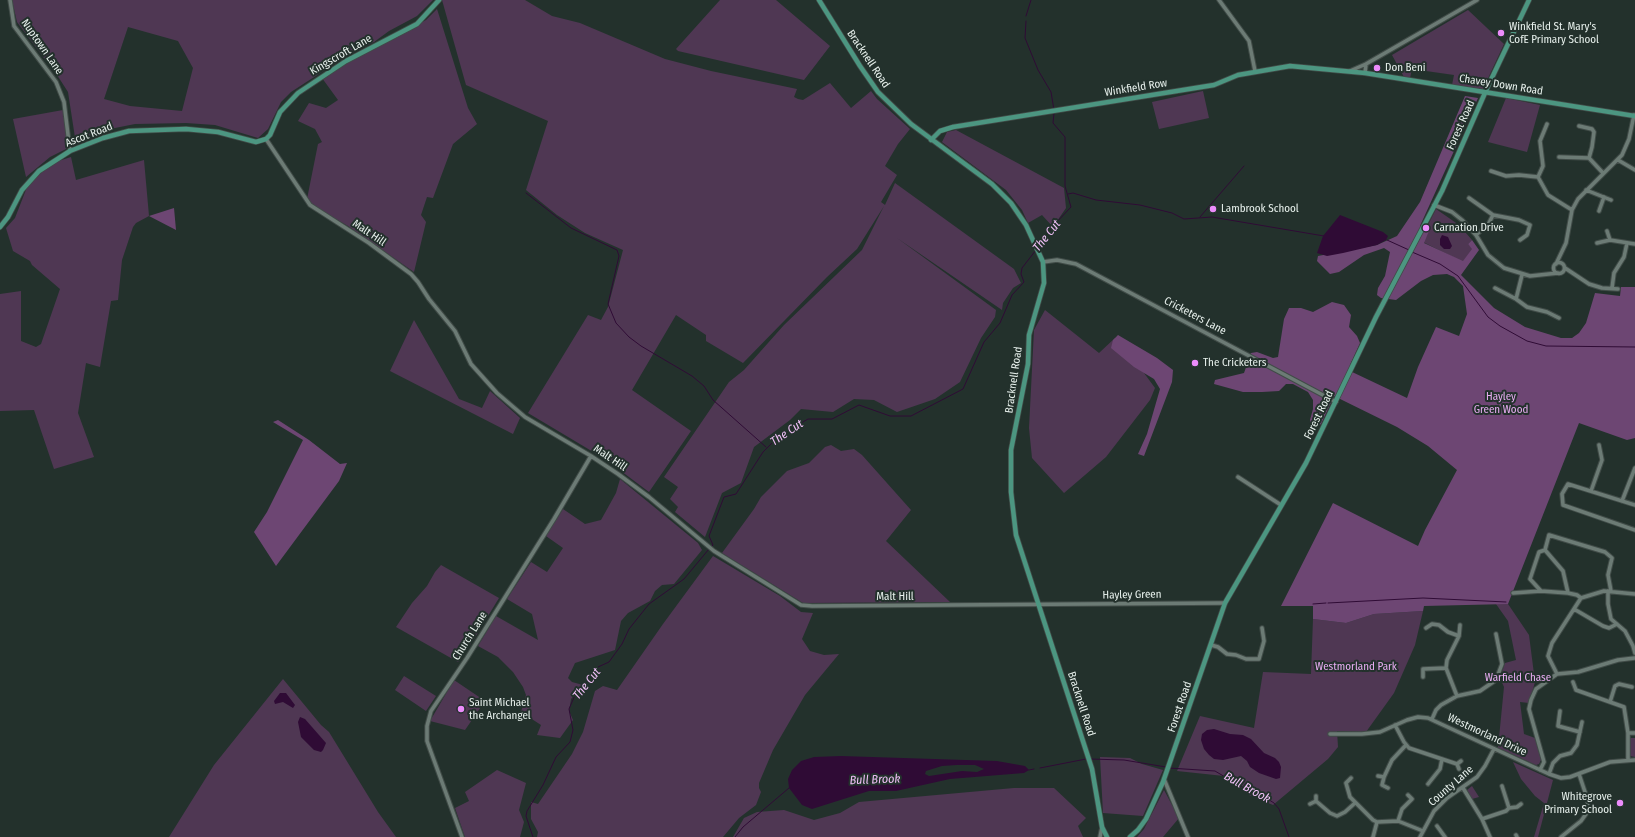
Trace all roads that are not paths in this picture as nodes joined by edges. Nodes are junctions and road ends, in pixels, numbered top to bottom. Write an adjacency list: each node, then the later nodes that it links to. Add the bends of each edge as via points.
1 (10, 0): 17 (street, Nuptown Lane, via 14,26 56,82 64,102)
2 (439, 0): 15 (main road, Kingscroft Lane, via 417,24 346,61 298,93 280,112)
3 (819, 0): 16 (main road, Bracknell Road, via 878,92)
4 (1219, 0): 8 (street, via 1249,41)
5 (1477, 0): 7 (street, Winkfield Row)
6 (1529, 0): 11 (main road, Forest Road)
7 (1366, 64): 9 (street, Winkfield Row); 10 (street)
8 (1255, 71): 9 (main road, Winkfield Row, via 1290,66); 16 (main road, Winkfield Row, via 1214,85 953,127 940,131)
9 (1347, 72): 10 (main road, Winkfield Row)
10 (1365, 73): 11 (main road, Chavey Down Road)
11 (1485, 92): 12 (main road, Chavey Down Road); 29 (main road, Forest Road)
12 (1634, 115): 20 (street, via 1626,147)
13 (1547, 124): 24 (street, via 1540,141 1543,166)
14 (1579, 126): 19 (street, via 1592,129 1594,132)
15 (266, 139): 17 (main road, Ascot Road, via 256,142 204,130 129,131); 57 (street, Malt Hill, via 310,205 369,243 418,282 455,331 474,368 497,393 525,417)
16 (931, 140): 42 (main road, Bracknell Road, via 992,184 1011,203 1026,225)
17 (70, 151): 33 (main road, Ascot Road, via 29,180)
18 (1559, 157): 19 (street)
19 (1589, 158): 23 (street)
20 (1618, 160): 21 (street); 23 (street)
21 (1635, 170)
22 (1491, 171): 24 (street, via 1506,176)
23 (1603, 173): 25 (street)
24 (1538, 177): 30 (street, via 1548,195)
25 (1586, 190): 26 (street); 30 (street)
26 (1604, 197): 28 (street); 31 (street)
27 (1469, 198): 32 (street)
28 (1611, 200)
29 (1434, 205): 35 (street, via 1452,212); 55 (main road, Forest Road, via 1376,317)
30 (1572, 210): 41 (street)
31 (1599, 211)
32 (1493, 215): 35 (street, via 1489,223); 36 (street, via 1530,225 1527,235)
33 (0, 227)
34 (1607, 231): 37 (street)
35 (1476, 235): 48 (street, via 1483,249 1495,262)
36 (1520, 240)
37 (1610, 240): 38 (street); 39 (street)
38 (1597, 243)
39 (1627, 243): 40 (street); 51 (street, via 1624,257 1614,273)
40 (1635, 244)
41 (1562, 254): 43 (street); 44 (street)
42 (1043, 262): 55 (street, Cricketers Lane, via 1057,260 1076,264); 73 (main road, Bracknell Road, via 1044,283 1029,336 1028,364 1011,450 1011,492 1016,535)
43 (1555, 266): 44 (street, via 1560,263); 46 (street); 47 (street)
44 (1565, 267): 45 (street); 49 (street)
45 (1563, 272): 46 (street); 49 (street)
46 (1558, 273): 47 (street)
47 (1544, 274): 48 (street)
48 (1522, 275): 53 (street)
49 (1574, 276): 51 (street, via 1589,284)
50 (1495, 288): 53 (street)
51 (1612, 288): 52 (street)
52 (1618, 289)
53 (1516, 299): 54 (street, via 1527,308 1547,312)
54 (1559, 318)
55 (1336, 402): 62 (main road, Forest Road, via 1306,463)
56 (1598, 445): 60 (street, via 1602,460)
57 (591, 456): 73 (street, Malt Hill, via 649,496 712,550 801,605); 136 (street, Church Lane, via 467,658 431,711 427,741)
58 (1635, 468): 61 (street)
59 (1238, 477): 62 (street)
60 (1591, 491): 61 (street); 64 (street, via 1568,484 1562,494 1562,505)
61 (1622, 501): 63 (street)
62 (1281, 505): 72 (main road, Forest Road)
63 (1635, 505)
64 (1635, 530)
65 (1545, 550): 66 (street, via 1549,535 1605,552 1612,558 1608,574); 67 (street, via 1539,552 1530,580); 69 (street, via 1563,571)
66 (1609, 591): 70 (street); 71 (street, via 1600,591); 75 (street, via 1611,619)
67 (1541, 592): 68 (street); 69 (street)
68 (1513, 593)
69 (1568, 593): 71 (street)
70 (1635, 594)
71 (1582, 598): 74 (street)
72 (1225, 603): 73 (street, Hayley Green); 81 (main road, Forest Road)
73 (1039, 605): 133 (main road, Bracknell Road, via 1089,759)
74 (1574, 609): 75 (street, via 1595,620 1598,625 1609,628); 85 (street, via 1552,644 1548,656)
75 (1617, 624): 82 (street, via 1625,631)
76 (1460, 625): 80 (street)
77 (1262, 628): 81 (street, via 1264,641 1259,659 1246,659 1227,654)
78 (1426, 628): 80 (street, via 1432,624 1439,625)
79 (1496, 634): 89 (street, via 1502,664 1496,680 1480,691)
80 (1459, 636): 84 (street, via 1447,660)
81 (1211, 644): 115 (main road, Forest Road)
82 (1635, 653)
83 (1635, 658): 85 (street, via 1618,660 1578,672)
84 (1446, 668): 86 (street, via 1422,668); 89 (street)
85 (1557, 674): 109 (street, via 1536,689 1531,700 1530,709 1544,762)
86 (1423, 677)
87 (1574, 682): 90 (street, via 1576,690)
88 (1632, 687): 90 (street, via 1619,684 1615,686)
89 (1458, 696): 92 (street, via 1436,710)
90 (1610, 702): 96 (street, via 1624,707)
91 (1560, 711): 95 (street, via 1558,726)
92 (1432, 719): 94 (street, Westmorland Drive, via 1418,717); 100 (street, Westmorland Drive)
93 (1582, 722): 95 (street)
94 (1395, 725): 98 (street, Westmorland Drive, via 1380,732 1366,734); 99 (street)
95 (1580, 732): 101 (street, via 1577,745)
96 (1628, 733): 97 (street); 104 (street)
97 (1635, 733)
98 (1330, 734)
99 (1406, 746): 103 (street); 113 (street, via 1392,760)
100 (1494, 748): 109 (street, Westmorland Drive); 121 (street, County Lane, via 1477,777)
101 (1571, 753): 102 (street); 110 (street, via 1560,756 1553,763)
102 (1575, 757)
103 (1442, 759): 107 (street); 118 (street, via 1440,769)
104 (1628, 760): 105 (street, Westmorland Drive); 111 (street, Westmorland Drive, via 1610,762)
105 (1635, 760)
106 (1461, 761): 107 (street)
107 (1457, 764): 108 (street)
108 (1459, 769)
109 (1540, 770): 110 (street, Westmorland Drive)
110 (1549, 774): 111 (street, Westmorland Drive, via 1566,778)
111 (1579, 774): 144 (street, via 1588,801 1586,814)
112 (1378, 776): 113 (street)
113 (1384, 777): 120 (street, via 1382,785)
114 (1351, 778): 117 (street)
115 (1164, 779): 138 (main road, Forest Road, via 1146,819); 139 (street)
116 (1341, 781): 117 (street)
117 (1346, 783): 125 (street, via 1350,797)
118 (1428, 784)
119 (1502, 786): 128 (street)
120 (1388, 788)
121 (1463, 788): 129 (street); 134 (street, County Lane, via 1440,804 1429,817)
122 (1408, 795): 130 (street, via 1414,798 1402,809)
123 (1316, 796): 124 (street)
124 (1316, 801): 125 (street, via 1330,813 1340,816); 126 (street)
125 (1355, 803): 131 (street)
126 (1310, 804)
127 (1521, 804): 128 (street)
128 (1509, 808): 129 (street)
129 (1482, 819): 143 (street)
130 (1398, 821): 131 (street); 134 (street)
131 (1377, 822): 140 (street)
132 (1437, 826): 142 (street)
133 (1102, 827): 135 (main road, Bracknell Road); 137 (street)
134 (1423, 831): 141 (street, County Lane)
135 (1105, 836)
136 (462, 837)
137 (1100, 837)
138 (1130, 837)
139 (1188, 837)
140 (1373, 837)
141 (1420, 837)
142 (1445, 837)
143 (1490, 837)
144 (1561, 837)

